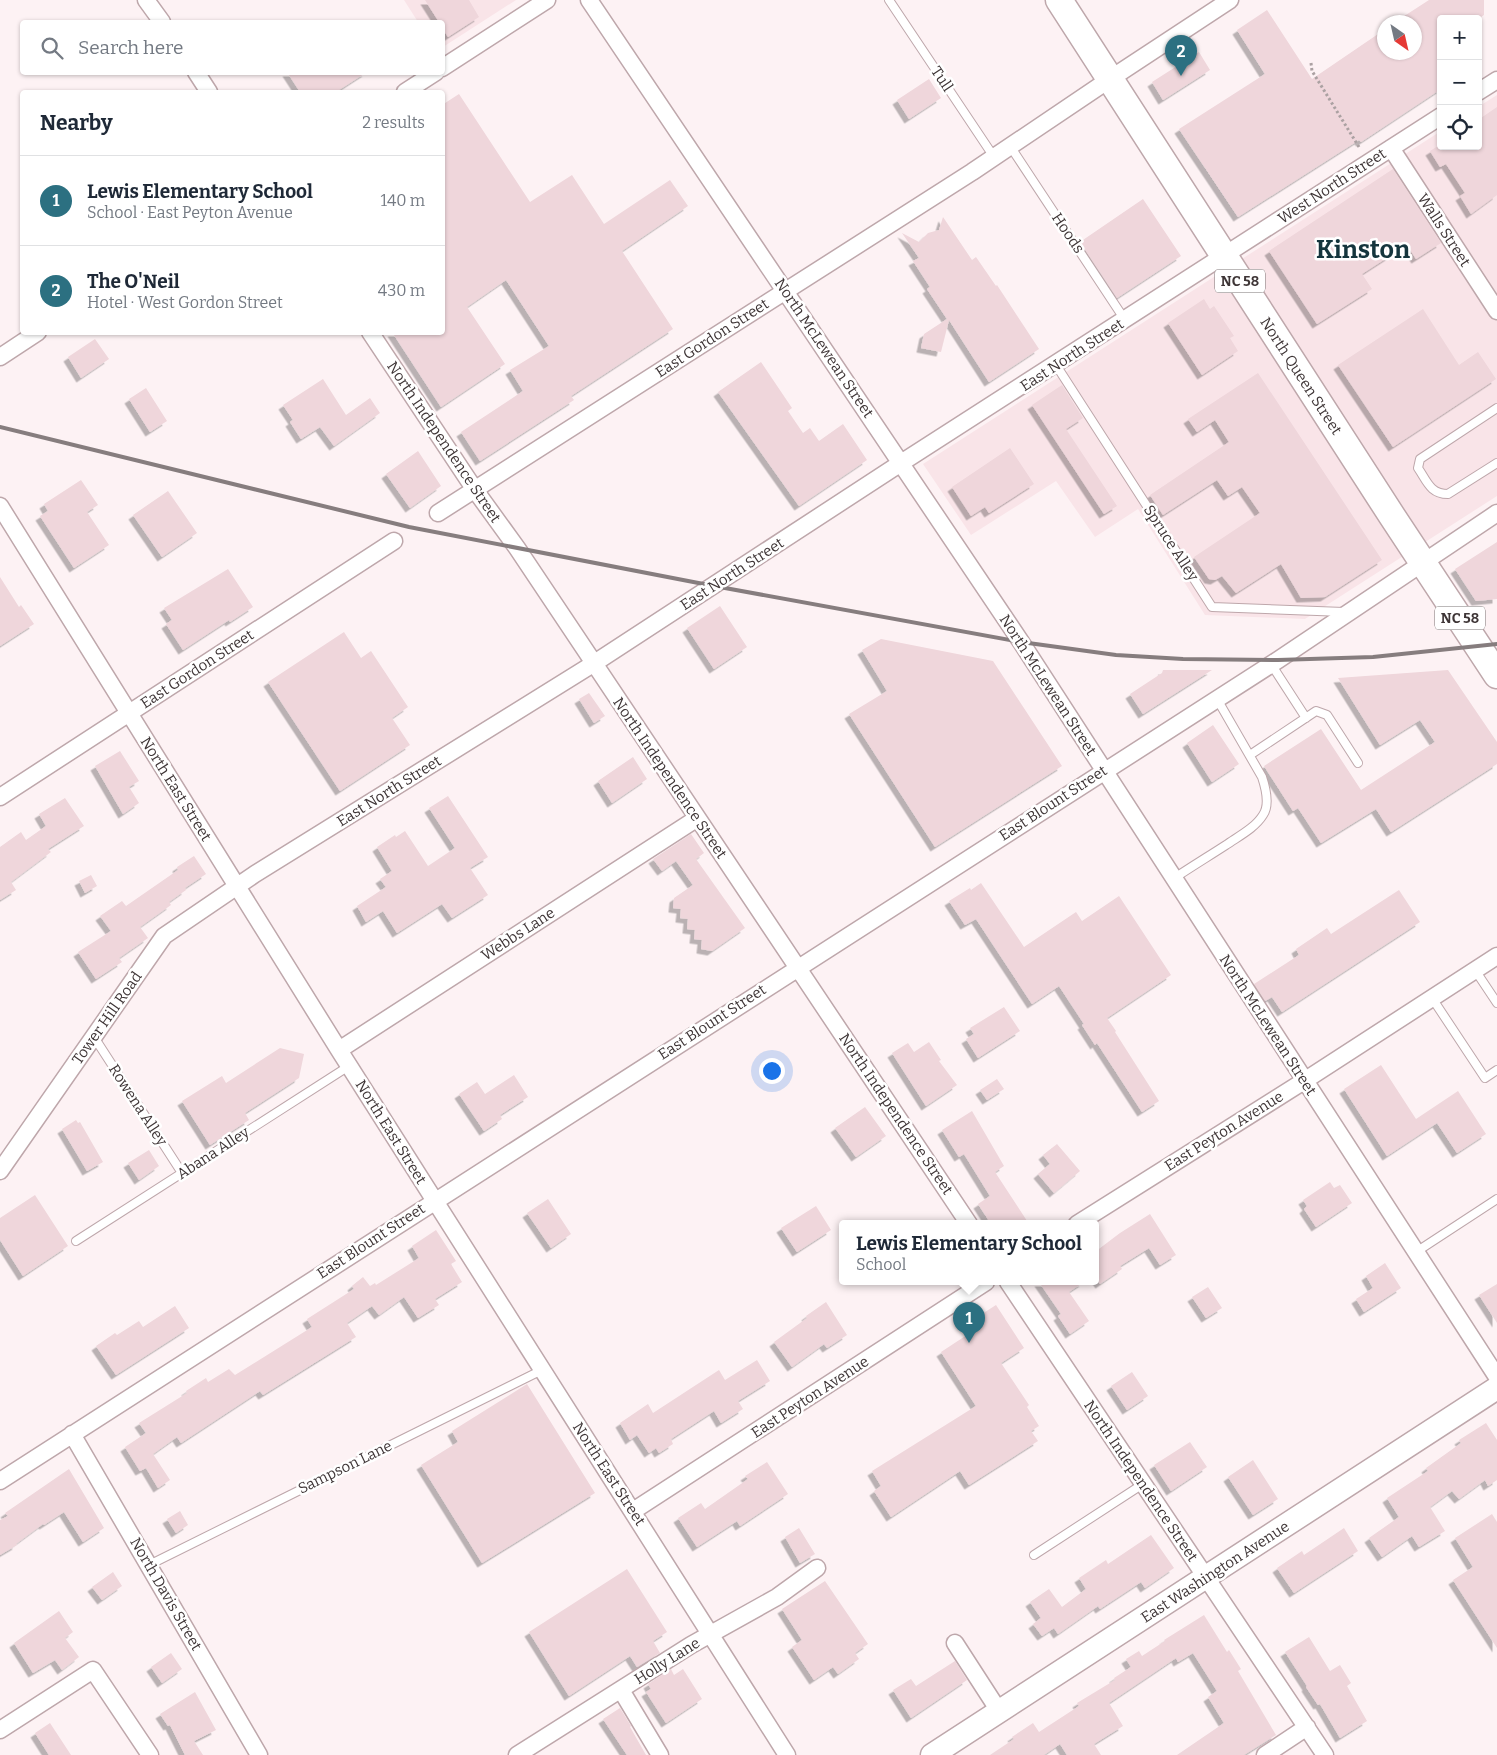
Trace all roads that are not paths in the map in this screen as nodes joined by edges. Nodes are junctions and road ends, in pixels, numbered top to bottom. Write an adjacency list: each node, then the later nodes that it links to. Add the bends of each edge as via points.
1 (146, 0): 7 (street)
2 (547, 0): 8 (street)
3 (589, 0): 21 (street, North McLewean Street)
4 (889, 0): 19 (lane, Tull)
5 (1059, 0): 11 (main road, North Queen Street / NC 58)
6 (1230, 0): 11 (street, East Gordon Street)
7 (161, 20)
8 (445, 66)
9 (198, 75): 14 (street)
10 (431, 75): 15 (street)
11 (1110, 79): 17 (street, East Gordon Street); 20 (main road, North Queen Street / NC 58)
12 (1497, 80): 13 (street)
13 (1482, 89)
14 (208, 90)
15 (408, 90)
16 (1437, 119): 18 (street, West North Street)
17 (1010, 146): 19 (street, East Gordon Street); 23 (lane, Hoods)
18 (1391, 148): 20 (street, West North Street); 22 (street, Walls Street)
19 (994, 157): 21 (street, East Gordon Street)
20 (1223, 256): 23 (street, East North Street); 36 (main road, North Queen Street / NC 58)
21 (786, 291): 29 (street, North McLewean Street); 31 (street, East Gordon Street)
22 (1497, 311)
23 (1125, 320): 27 (street, East North Street)
24 (33, 335): 26 (street)
25 (372, 335): 31 (street, North Independence Street)
26 (0, 357)
27 (1056, 365): 29 (street, East North Street); 37 (lane, Spruce Alley, via 1212,607)
28 (1497, 408): 30 (lane, via 1420,459 1418,468 1433,490 1438,494 1448,494)
29 (901, 463): 38 (street, East North Street); 46 (street, North McLewean Street)
30 (1497, 463)
31 (475, 490): 33 (street, East Gordon Street); 38 (street, North Independence Street)
32 (0, 506): 42 (street, North East Street)
33 (438, 513)
34 (1497, 513): 36 (street, East Blount Street)
35 (394, 541): 42 (street, East Gordon Street)
36 (1422, 562): 37 (street, East Blount Street); 40 (main road, North Queen Street / NC 58)
37 (1348, 612): 39 (street, East Blount Street)
38 (594, 664): 48 (street, North Independence Street); 50 (street, East North Street)
39 (1271, 664): 41 (street, East Blount Street); 43 (lane)
40 (1497, 675)
41 (1217, 698): 44 (lane); 46 (street, East Blount Street)
42 (129, 713): 47 (street, East Gordon Street); 50 (street, North East Street)
43 (1306, 718): 44 (lane); 45 (lane, via 1316,711 1327,715)
44 (1250, 755): 49 (lane, via 1266,789 1264,814 1244,833)
45 (1358, 763)
46 (1103, 771): 49 (street, North McLewean Street); 52 (street, East Blount Street)
47 (0, 797)
48 (696, 818): 52 (street, North Independence Street); 57 (street, Webbs Lane)
49 (1173, 879): 60 (street, North McLewean Street)
50 (236, 887): 56 (street, Tower Hill Road, via 164,936); 57 (street, North East Street)
51 (1497, 956): 53 (street, East Peyton Avenue)
52 (797, 968): 64 (street, East Blount Street); 65 (street, North Independence Street)
53 (1475, 970): 54 (street, East Peyton Avenue); 55 (lane)
54 (1432, 998): 59 (lane, via 1485,1078); 60 (street, East Peyton Avenue)
55 (1497, 1003)
56 (94, 1037): 61 (street, Tower Hill Road); 62 (lane, Rowena Alley)
57 (339, 1050): 58 (street, North East Street)
58 (349, 1066): 62 (lane, Abana Alley); 64 (street, North East Street)
59 (1497, 1070)
60 (1304, 1081): 66 (street, East Peyton Avenue); 68 (street, North McLewean Street)
61 (0, 1171)
62 (182, 1173): 67 (lane, Abana Alley)
63 (1497, 1198): 68 (lane)
64 (434, 1201): 71 (street, North East Street); 74 (street, East Blount Street)
65 (966, 1220)
66 (1083, 1220)
67 (76, 1241)
68 (1416, 1252): 72 (street, North McLewean Street)
69 (981, 1285): 77 (street, East Peyton Avenue)
70 (1010, 1285): 76 (street, North Independence Street)
71 (542, 1370): 77 (street, North East Street); 79 (lane, Sampson Lane)
72 (1497, 1377)
73 (1497, 1388): 81 (street, East Washington Avenue)
74 (72, 1434): 75 (street, East Blount Street); 79 (street, North Davis Street)
75 (0, 1481)
76 (1143, 1484): 78 (lane); 81 (street, North Independence Street)
77 (633, 1511): 82 (street, North East Street)
78 (1034, 1555)
79 (149, 1565): 89 (street, North Davis Street)
80 (817, 1568): 82 (street, Holly Lane, via 777,1597)
81 (1206, 1578): 85 (street, East Washington Avenue); 86 (street, North Independence Street)
82 (711, 1634): 84 (street, Holly Lane); 92 (street, North East Street)
83 (955, 1643): 85 (street)
84 (620, 1690): 90 (street, Holly Lane); 91 (street)
85 (999, 1711): 93 (street, East Washington Avenue)
86 (1307, 1727): 94 (street); 95 (street, North Independence Street)
87 (0, 1730): 88 (street, via 93,1670)
88 (150, 1755)
89 (259, 1755)
90 (517, 1755)
91 (660, 1755)
92 (787, 1755)
93 (932, 1755)
94 (1265, 1755)
95 (1325, 1755)

